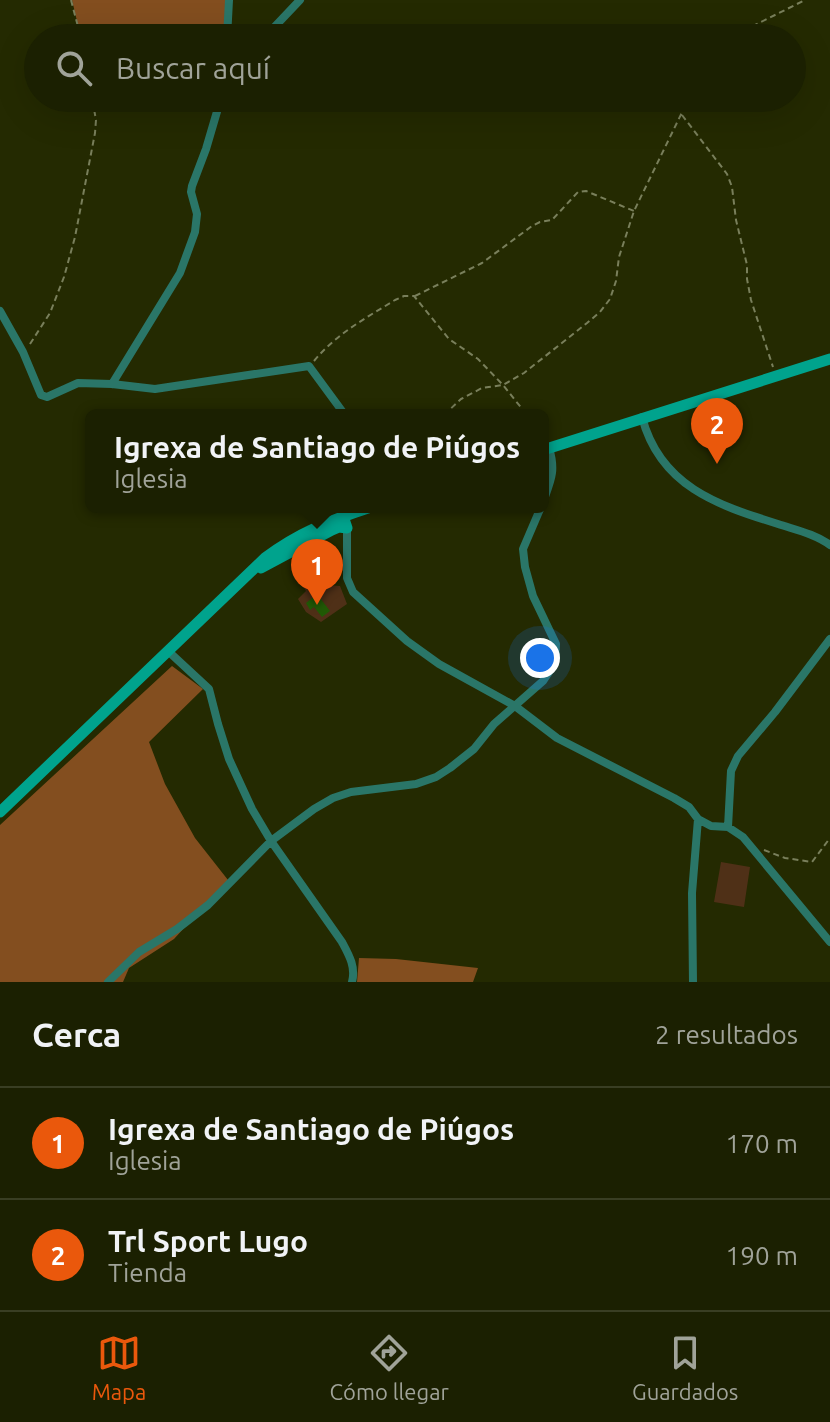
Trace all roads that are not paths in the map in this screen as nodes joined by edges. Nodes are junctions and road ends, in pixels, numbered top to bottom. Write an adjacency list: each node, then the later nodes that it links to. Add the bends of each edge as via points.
1 (229, 0): 3 (street)
2 (300, 0): 4 (street)
3 (228, 24)
4 (277, 24)
5 (217, 112): 8 (street, via 192,186 195,232 180,273)
6 (0, 311): 8 (street, via 41,395 78,383)
7 (830, 359): 10 (main road)
8 (112, 384): 9 (street, via 155,389 309,366)
9 (341, 409)
10 (642, 417): 11 (main road); 17 (street, via 657,452 690,488)
11 (549, 448)
12 (549, 454): 13 (street, via 554,463)
13 (549, 487)
14 (360, 513): 16 (main road)
15 (538, 513): 20 (street, via 523,549 525,567 556,644 555,663)
16 (345, 522): 19 (main road, via 292,539 265,558); 20 (street, via 347,578 353,592 439,664)
17 (830, 545)
18 (830, 639): 23 (street, via 738,756 731,771)
19 (168, 651): 21 (main road); 24 (street, via 209,689 229,759)
20 (515, 706): 22 (street, via 557,738 689,807); 24 (street, via 474,749 436,777 333,798)
21 (0, 812)
22 (698, 819): 23 (street); 28 (street)
23 (728, 827): 25 (street, via 743,837)
24 (271, 841): 26 (street, via 208,905 139,952); 27 (street, via 342,942 352,960)
25 (830, 942)
26 (108, 982)
27 (352, 982)
28 (693, 982)

